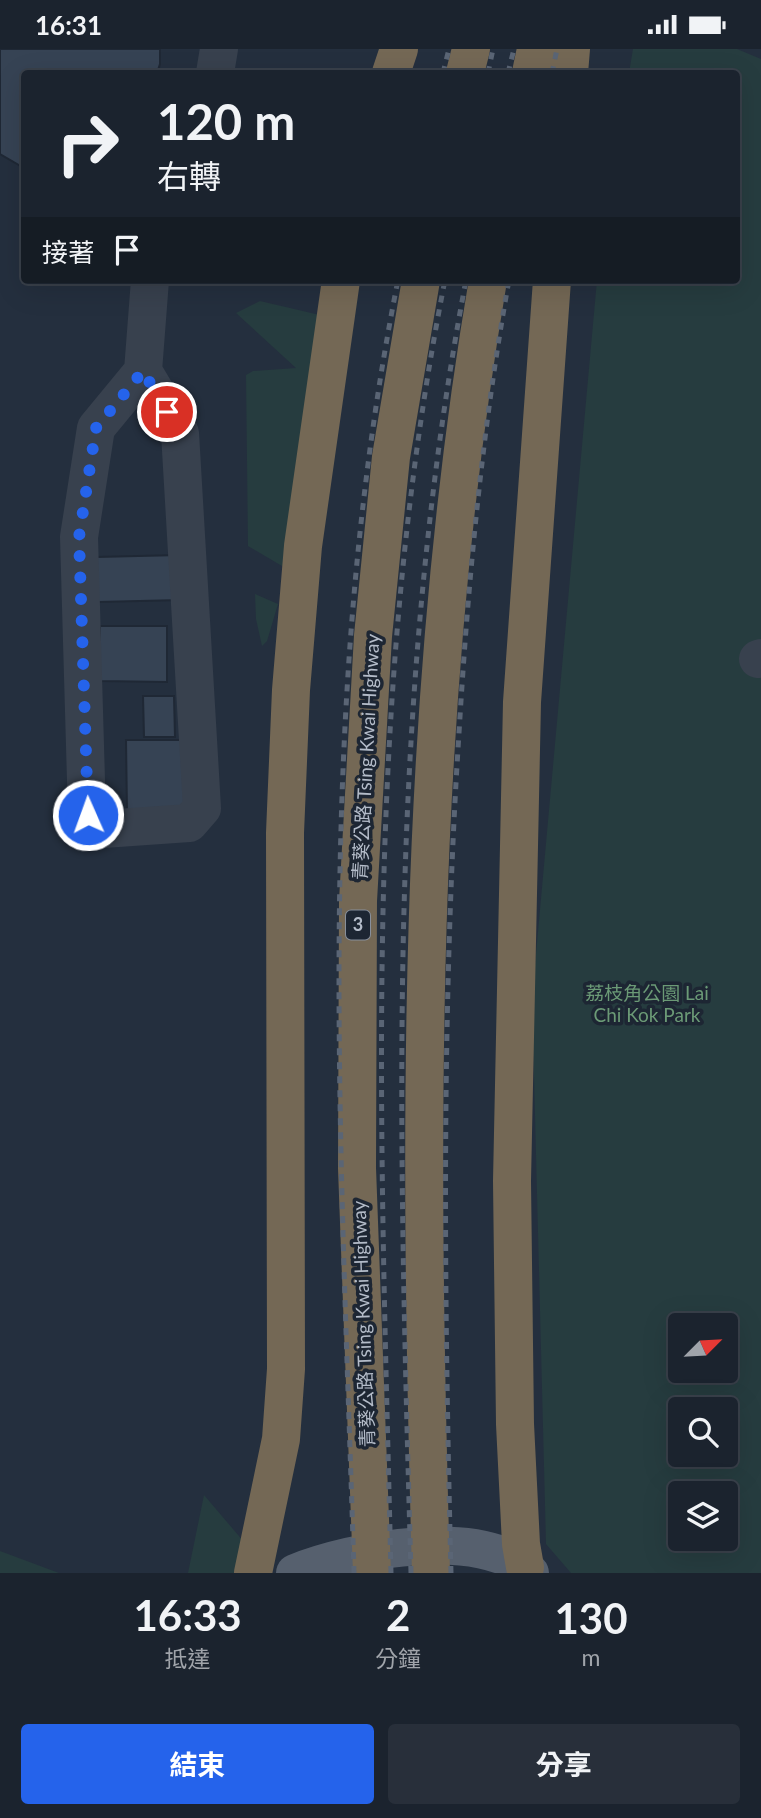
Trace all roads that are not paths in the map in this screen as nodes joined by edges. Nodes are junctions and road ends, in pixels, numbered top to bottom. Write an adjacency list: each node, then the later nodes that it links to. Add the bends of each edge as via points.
1 (219, 49): 6 (street)
2 (399, 49): 7 (highway)
3 (471, 49): 8 (highway)
4 (536, 49): 9 (highway)
5 (571, 49): 10 (highway)
6 (216, 70)
7 (392, 70)
8 (465, 70)
9 (532, 70)
10 (569, 70)
11 (150, 284): 16 (street)
12 (340, 284): 19 (highway, via 303,546 291,689 285,833 286,1369 281,1439)
13 (420, 284): 20 (highway, 青葵公路 Tsing Kwai Highway / 3, via 391,457 373,636 358,901 357,1168)
14 (487, 284): 21 (highway, via 457,483 442,643 427,901 422,1170)
15 (552, 284): 18 (highway, via 522,702 512,1181 514,1424)
16 (143, 371): 16 (street, via 180,433 202,808 189,823 103,829 88,815 79,537 96,428)
17 (310, 1567): 18 (main road, via 371,1551 479,1548 501,1553)
18 (528, 1570)
19 (253, 1573)
20 (372, 1573)
21 (431, 1573)

